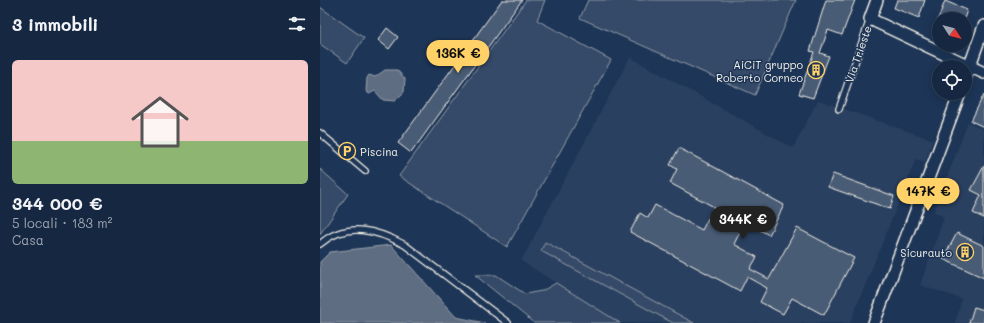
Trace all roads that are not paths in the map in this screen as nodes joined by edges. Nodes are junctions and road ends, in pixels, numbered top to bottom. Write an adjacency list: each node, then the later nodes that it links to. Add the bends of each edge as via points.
1 (877, 0): 2 (street, Via Trieste)
2 (870, 19): 4 (street); 9 (lane, Via Trieste)
3 (984, 26): 5 (street)
4 (957, 60)
5 (972, 60)
6 (972, 67): 7 (street)
7 (984, 73)
8 (957, 100): 14 (street)
9 (839, 109)
10 (320, 133): 11 (lane)
11 (365, 171)
12 (320, 244): 13 (lane, via 345,230 358,230 394,239)
13 (508, 323)
14 (874, 323)

